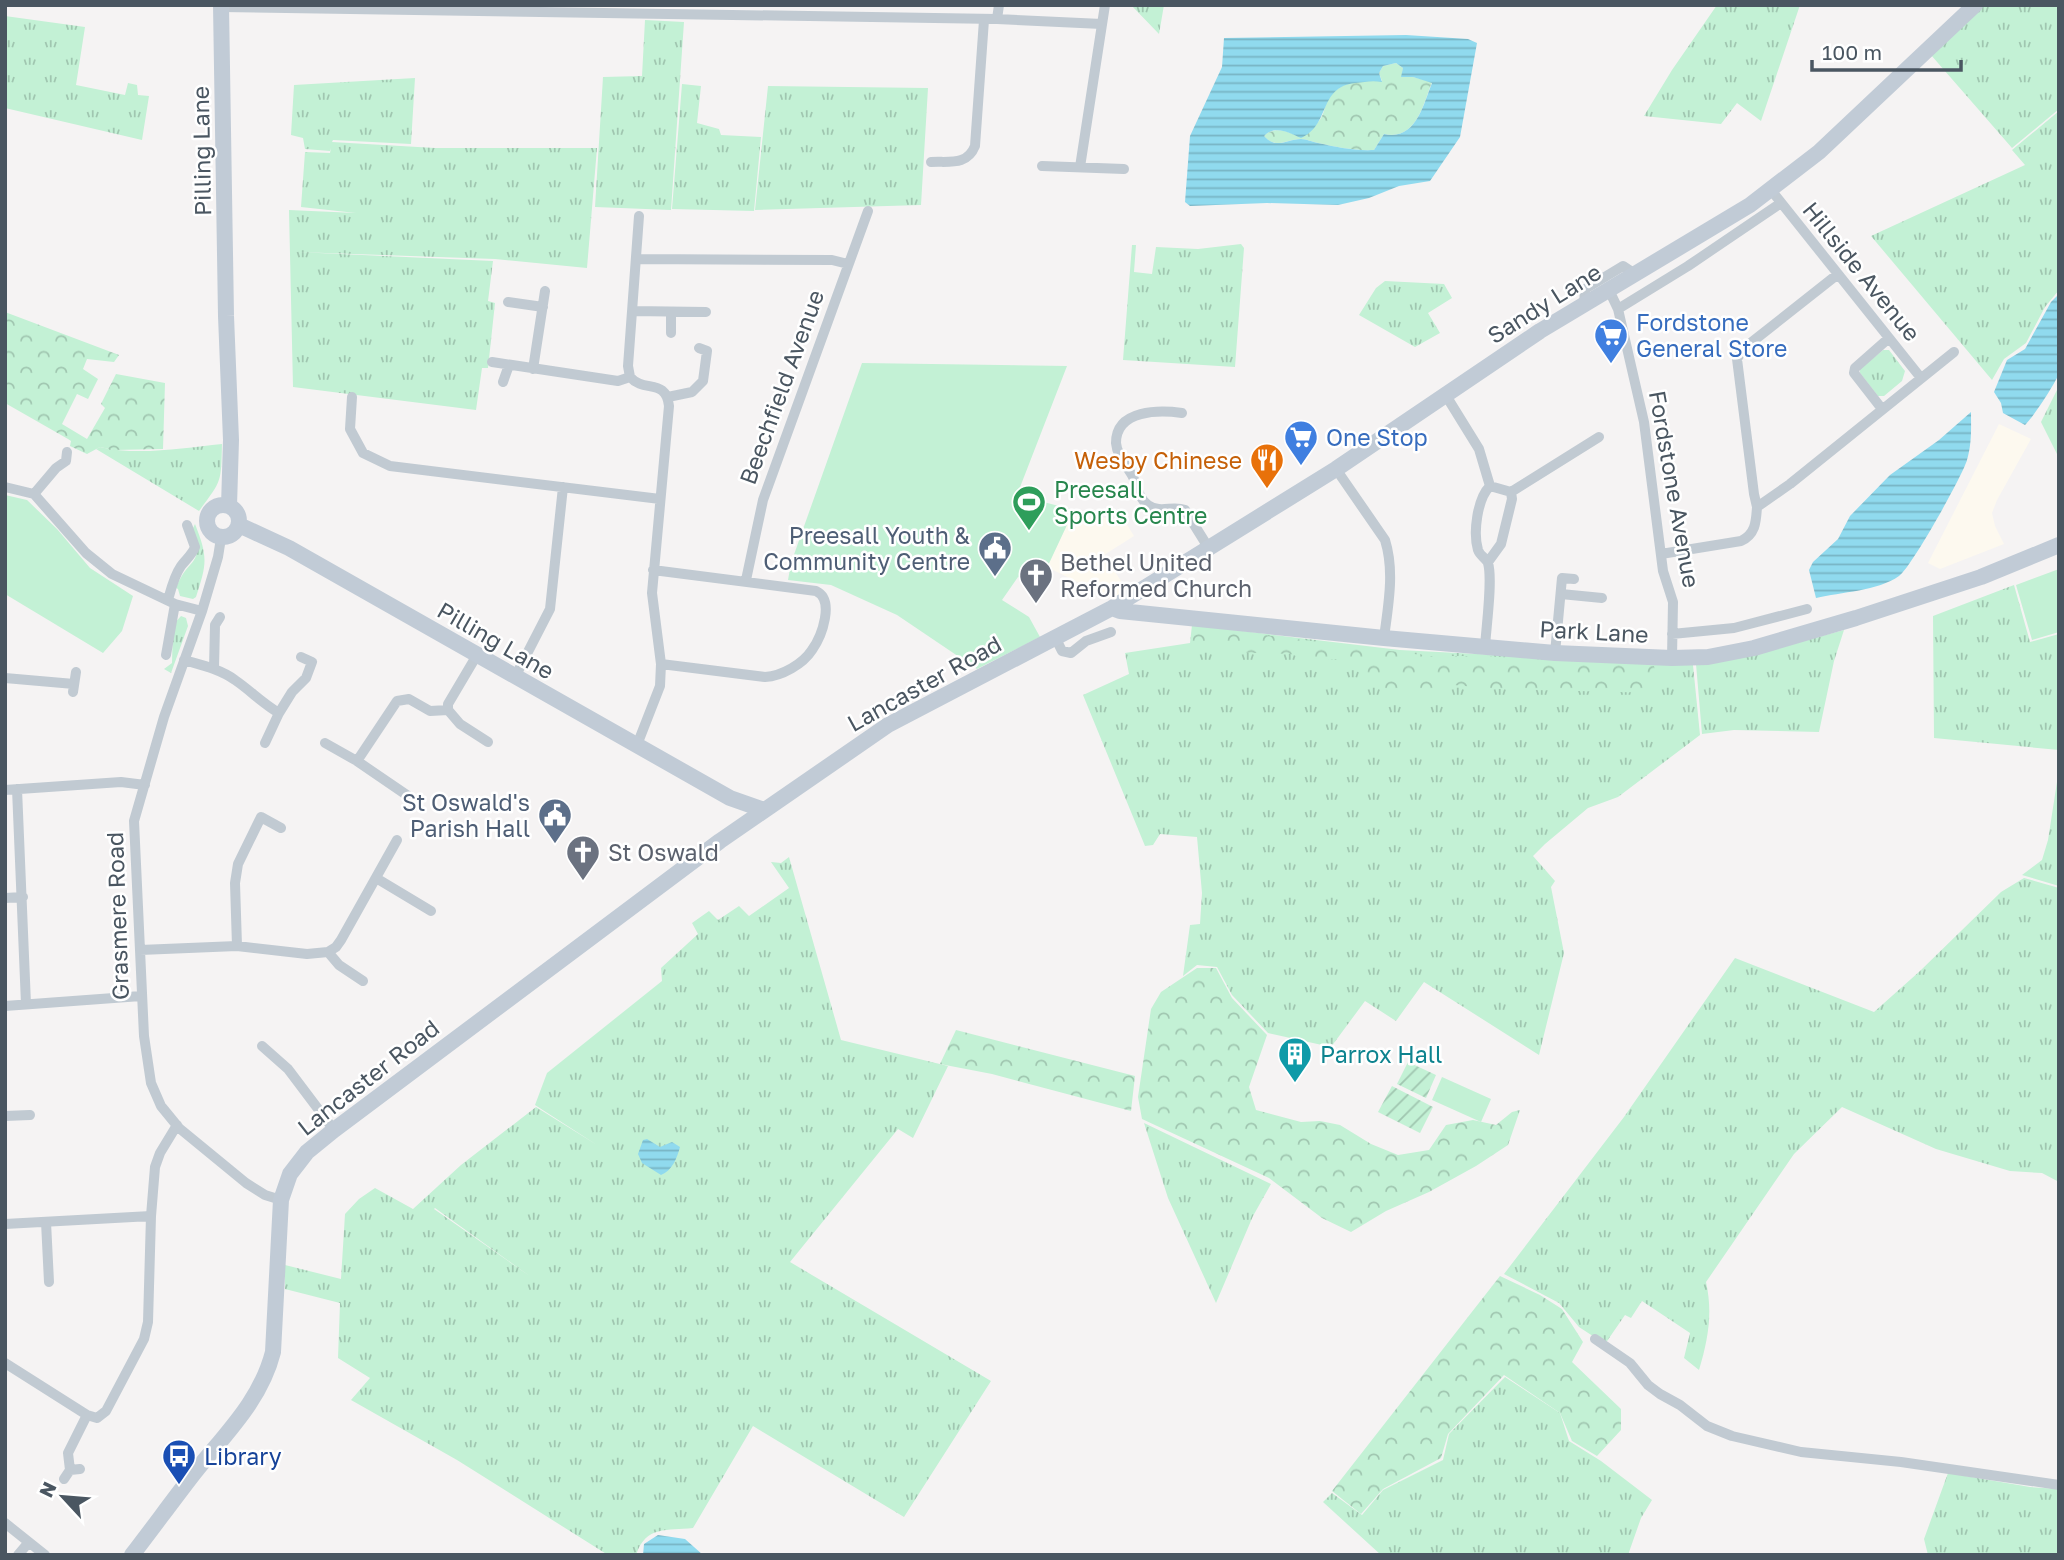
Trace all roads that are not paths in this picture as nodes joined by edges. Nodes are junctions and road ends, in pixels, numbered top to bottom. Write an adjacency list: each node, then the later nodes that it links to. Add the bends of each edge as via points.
1 (999, 5): 6 (street)
2 (1105, 5): 8 (street)
3 (1975, 5): 13 (main road, Sandy Lane)
4 (221, 6): 5 (street); 53 (main road, Pilling Lane)
5 (335, 7): 7 (street)
6 (997, 19): 7 (street); 8 (street)
7 (984, 20): 9 (street, via 975,146 962,161)
8 (1102, 24): 11 (street)
9 (931, 162)
10 (1042, 166): 11 (street)
11 (1080, 167): 12 (street)
12 (1124, 169)
13 (1776, 197): 18 (main road, Sandy Lane); 19 (street, Hillside Avenue); 25 (street, Sandy Lane, via 1688,266)
14 (868, 211): 17 (street, Beechfield Avenue)
15 (639, 216): 16 (street)
16 (636, 259): 17 (street, via 832,260); 26 (street)
17 (848, 264): 64 (street, Beechfield Avenue, via 763,500)
18 (1635, 274): 20 (main road, Sandy Lane); 23 (street, via 1623,266 1585,289)
19 (1838, 274): 30 (street, Hillside Avenue); 54 (street, via 1739,354)
20 (1609, 289): 23 (main road, Sandy Lane); 25 (street, Fordstone Avenue)
21 (545, 291): 24 (street)
22 (508, 302): 24 (street)
23 (1584, 304): 39 (main road, Sandy Lane)
24 (543, 307): 35 (street)
25 (1618, 309): 60 (street, Fordstone Avenue, via 1644,422)
26 (632, 311): 27 (street); 36 (street)
27 (671, 312): 28 (street); 29 (street)
28 (706, 312)
29 (671, 334)
30 (1889, 338): 37 (street, Hillside Avenue); 42 (street, via 1854,373)
31 (699, 348): 41 (street, via 707,352 703,381 692,392)
32 (1954, 352): 37 (street)
33 (492, 362): 34 (street)
34 (509, 365): 35 (street); 38 (street)
35 (533, 369): 36 (street, via 618,381)
36 (630, 377): 41 (street, via 663,390)
37 (1921, 377): 42 (street)
38 (503, 382)
39 (1445, 394): 46 (main road, Sandy Lane); 48 (street, via 1479,449)
40 (352, 397): 49 (street, via 350,429 363,453 390,466)
41 (668, 397): 52 (street)
42 (1882, 409): 54 (street)
43 (1182, 413): 59 (street, via 1138,415 1122,426 1116,443 1143,501 1152,508 1185,510)
44 (1599, 437): 50 (street)
45 (68, 460): 51 (street)
46 (1336, 469): 59 (main road, Sandy Lane); 76 (street, via 1385,540 1389,553)
47 (5, 486): 51 (street)
48 (1490, 486): 50 (street); 61 (street, via 1481,500 1477,536 1478,549)
49 (563, 487): 52 (street); 87 (street, via 550,608)
50 (1511, 492): 61 (street, via 1506,533)
51 (34, 494): 68 (street, via 100,566)
52 (660, 499): 62 (street)
53 (229, 506): 55 (main road); 57 (main road, via 217,506 207,517 210,532)
54 (1757, 507): 60 (street, via 1748,538)
55 (239, 525): 57 (main road, via 233,534); 81 (main road, Pilling Lane, via 289,548)
56 (186, 530): 68 (street, via 195,547 175,577)
57 (221, 538): 71 (street, Grasmere Road)
58 (2059, 545): 83 (main road, Park Lane, via 1981,577 1807,634 1722,655)
59 (1208, 547): 65 (main road, Sandy Lane)
60 (1661, 554): 75 (street, Fordstone Avenue, via 1672,602)
61 (1488, 562): 78 (street)
62 (653, 570): 64 (street); 85 (street)
63 (1574, 579): 66 (street, via 1562,578)
64 (746, 580): 85 (street, via 816,591 824,597 827,610 806,656 782,674 765,677)
65 (1142, 588): 69 (main road, Sandy Lane); 72 (main road)
66 (1560, 594): 67 (street); 79 (street)
67 (1602, 597)
68 (171, 602): 71 (street); 80 (street)
69 (1112, 608): 72 (main road, Park Lane); 77 (main road, Lancaster Road)
70 (1807, 609): 75 (street, Park Lane, via 1734,628)
71 (202, 611): 84 (street, Grasmere Road)
72 (1152, 614): 76 (main road, Park Lane)
73 (220, 617): 86 (street, via 215,625)
74 (1111, 632): 77 (street, via 1086,641 1071,653 1062,651)
75 (1672, 634): 83 (street, Fordstone Avenue)
76 (1384, 638): 78 (main road, Park Lane)
77 (1056, 639): 102 (main road, Lancaster Road, via 906,714)
78 (1485, 647): 79 (main road, Park Lane)
79 (1555, 653): 83 (main road, Park Lane)
80 (166, 655)
81 (477, 655): 87 (main road, Pilling Lane); 90 (street)
82 (301, 657): 91 (street, via 317,661)
83 (1672, 658)
84 (184, 660): 86 (street); 97 (street, Grasmere Road)
85 (661, 664): 95 (street, via 660,686)
86 (214, 668): 91 (street)
87 (515, 677): 95 (main road, Pilling Lane)
88 (5, 678): 89 (street)
89 (74, 683)
90 (448, 710): 92 (street); 96 (street, via 430,710 409,699 397,701)
91 (279, 713): 93 (street)
92 (488, 742)
93 (265, 743)
94 (325, 743): 96 (street)
95 (637, 745): 100 (main road, Pilling Lane)
96 (357, 761): 101 (street)
97 (145, 785): 99 (street, via 121,782); 111 (street, Grasmere Road, via 134,821)
98 (5, 789): 99 (street)
99 (18, 789): 107 (street)
100 (730, 798): 102 (main road, Pilling Lane); 104 (main road)
101 (414, 800)
102 (760, 813): 104 (main road, Lancaster Road)
103 (281, 828): 110 (street, via 257,815 238,864)
104 (737, 830): 121 (main road, Lancaster Road)
105 (397, 839): 106 (street)
106 (376, 878): 109 (street); 112 (street, via 341,940)
107 (23, 897): 108 (street); 115 (street)
108 (5, 898)
109 (431, 911)
110 (237, 946): 111 (street); 112 (street)
111 (139, 950): 114 (street, Grasmere Road)
112 (328, 952): 113 (street)
113 (363, 981)
114 (141, 996): 115 (street); 120 (street, Grasmere Road, via 150,1083)
115 (26, 1004): 116 (street)
116 (5, 1006)
117 (262, 1046): 121 (street, via 288,1069)
118 (5, 1116): 119 (street)
119 (30, 1116)
120 (177, 1125): 122 (street, Grasmere Road, via 246,1183); 123 (street, via 155,1167)
121 (334, 1130): 122 (main road, Lancaster Road, via 307,1152 290,1174)
122 (281, 1200): 136 (main road, Lancaster Road, via 273,1352 267,1375 249,1407)
123 (151, 1216): 124 (street); 129 (street, via 144,1339 106,1410 97,1418)
124 (46, 1222): 125 (street); 126 (street)
125 (5, 1224)
126 (49, 1282)
127 (1595, 1339): 131 (street, via 1630,1363 1660,1394 1707,1426 1732,1436 1801,1452)
128 (5, 1363): 129 (street)
129 (87, 1415): 130 (street, via 68,1454)
130 (71, 1473)
131 (2059, 1485)
132 (5, 1523): 133 (street)
133 (29, 1542): 134 (street); 135 (street)
134 (18, 1555)
135 (45, 1555)
136 (132, 1555)

